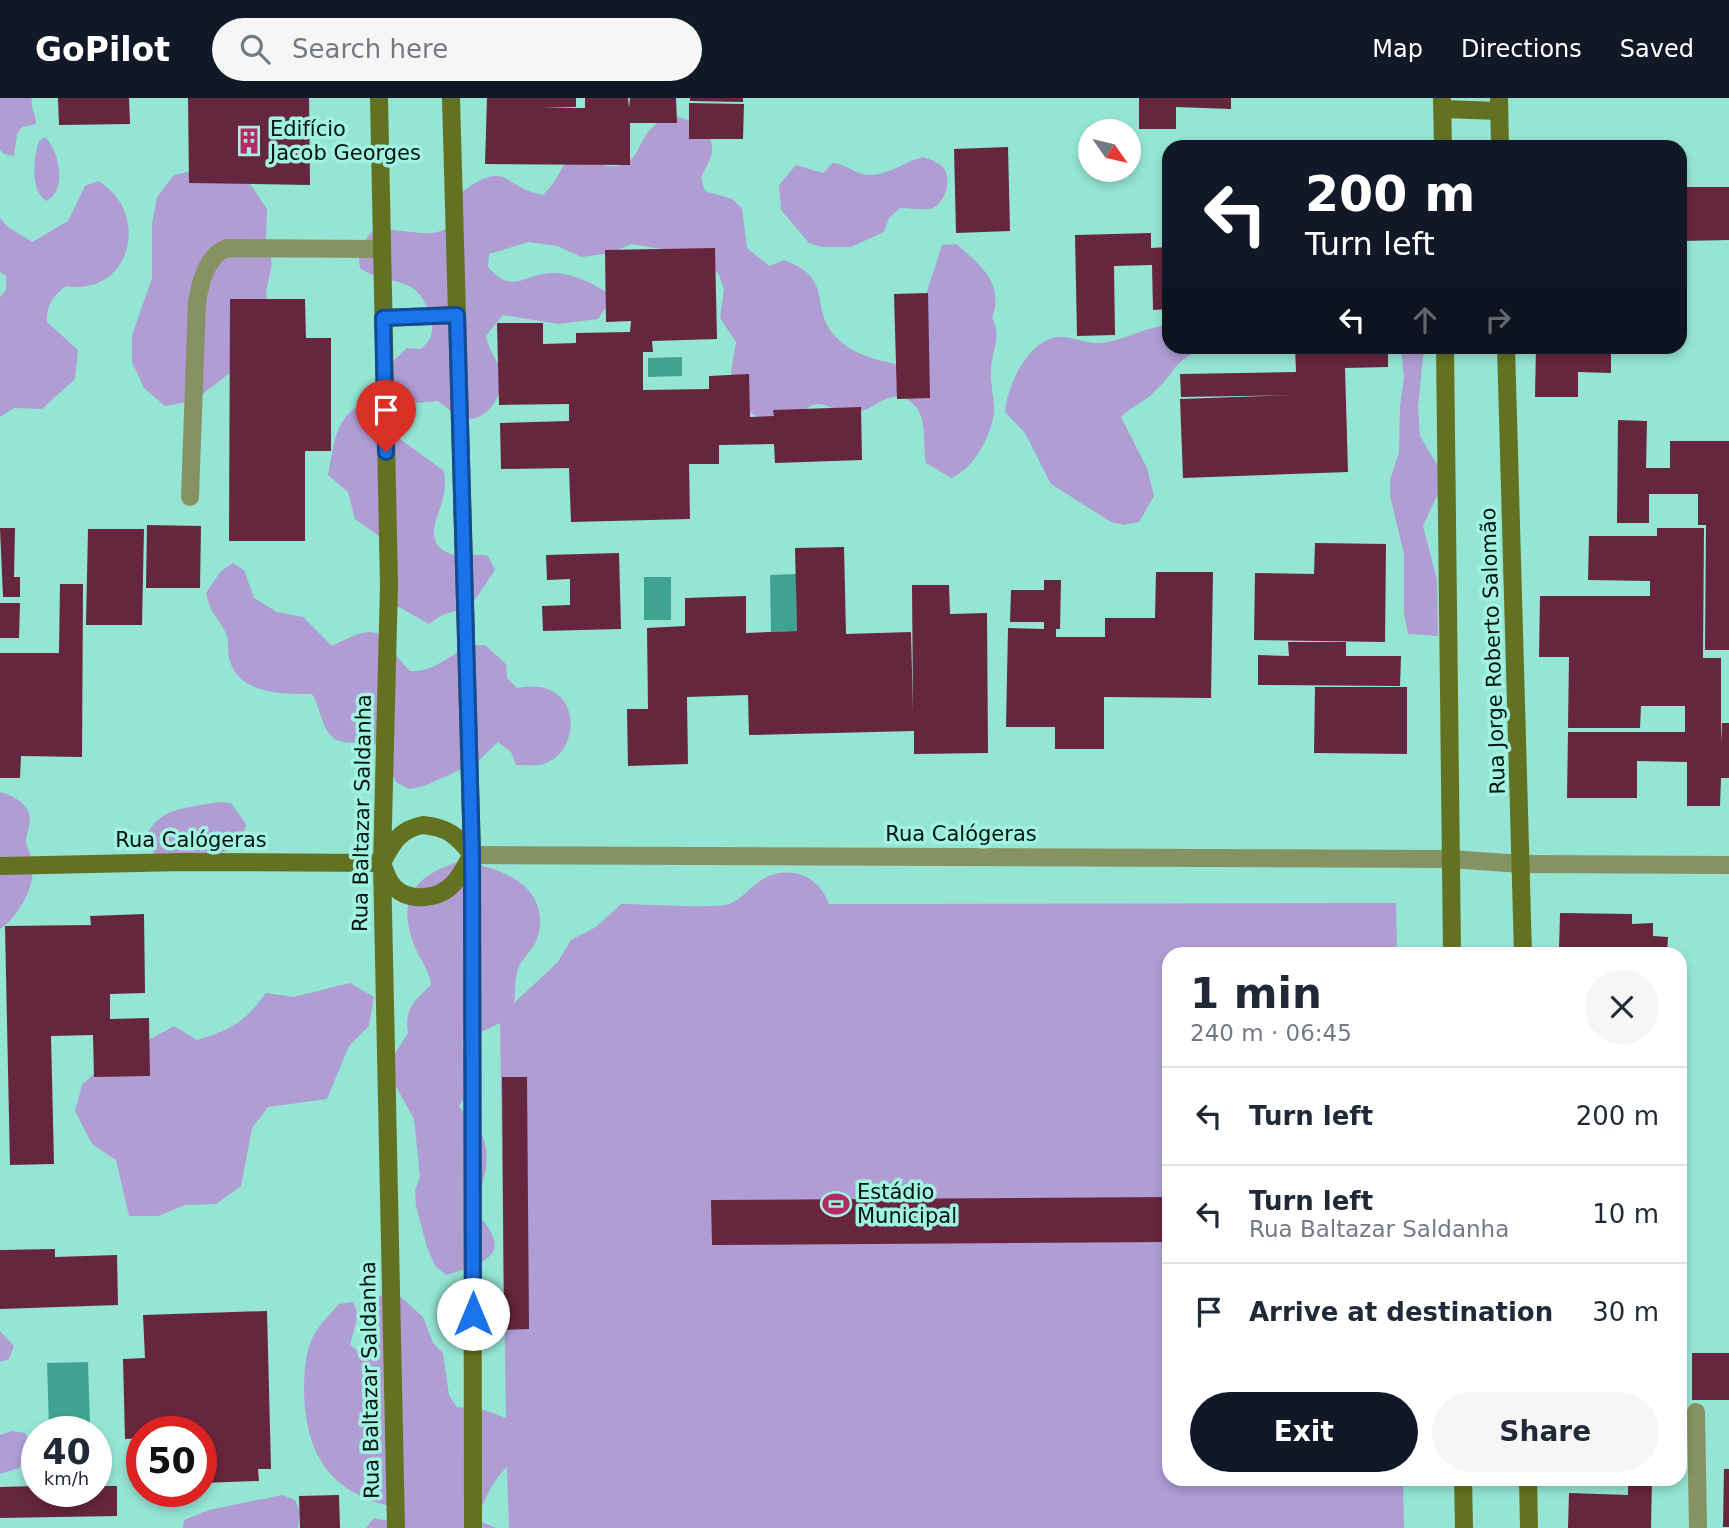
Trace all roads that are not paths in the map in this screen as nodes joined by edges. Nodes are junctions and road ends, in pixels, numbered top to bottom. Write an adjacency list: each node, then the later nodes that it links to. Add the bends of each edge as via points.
1 (379, 98): 7 (main road, Rua Baltazar Saldanha)
2 (451, 98): 8 (main road)
3 (1443, 104): 4 (main road); 5 (main road)
4 (1499, 104): 6 (main road)
5 (1443, 140)
6 (1500, 140)
7 (382, 249): 9 (main road, Rua Baltazar Saldanha); 12 (street, via 227,248 213,257 197,302)
8 (457, 315): 9 (main road); 13 (main road)
9 (383, 318): 15 (main road, Rua Baltazar Saldanha, via 389,585)
10 (1445, 354): 14 (main road, Rua Jorge Roberto Salomão)
11 (1506, 354): 16 (main road, Rua Jorge Roberto Salomão)
12 (190, 497)
13 (472, 855): 14 (street, Rua Calógeras); 15 (main road, via 452,832 423,825 408,828 398,837); 15 (main road, via 454,883 426,897 395,889); 25 (main road)
14 (1450, 859): 16 (street, Rua Calógeras); 19 (main road, Rua Jorge Roberto Salomão)
15 (382, 863): 18 (main road, Rua Calógeras); 24 (main road, Rua Baltazar Saldanha)
16 (1522, 864): 17 (street, Rua Calógeras); 20 (main road, Rua Jorge Roberto Salomão)
17 (1729, 865)
18 (0, 866)
19 (1452, 947)
20 (1523, 947)
21 (1696, 1412): 28 (street)
22 (1463, 1486): 26 (main road)
23 (1528, 1486): 27 (main road)
24 (396, 1528)
25 (472, 1528)
26 (1464, 1528)
27 (1529, 1528)
28 (1698, 1528)

